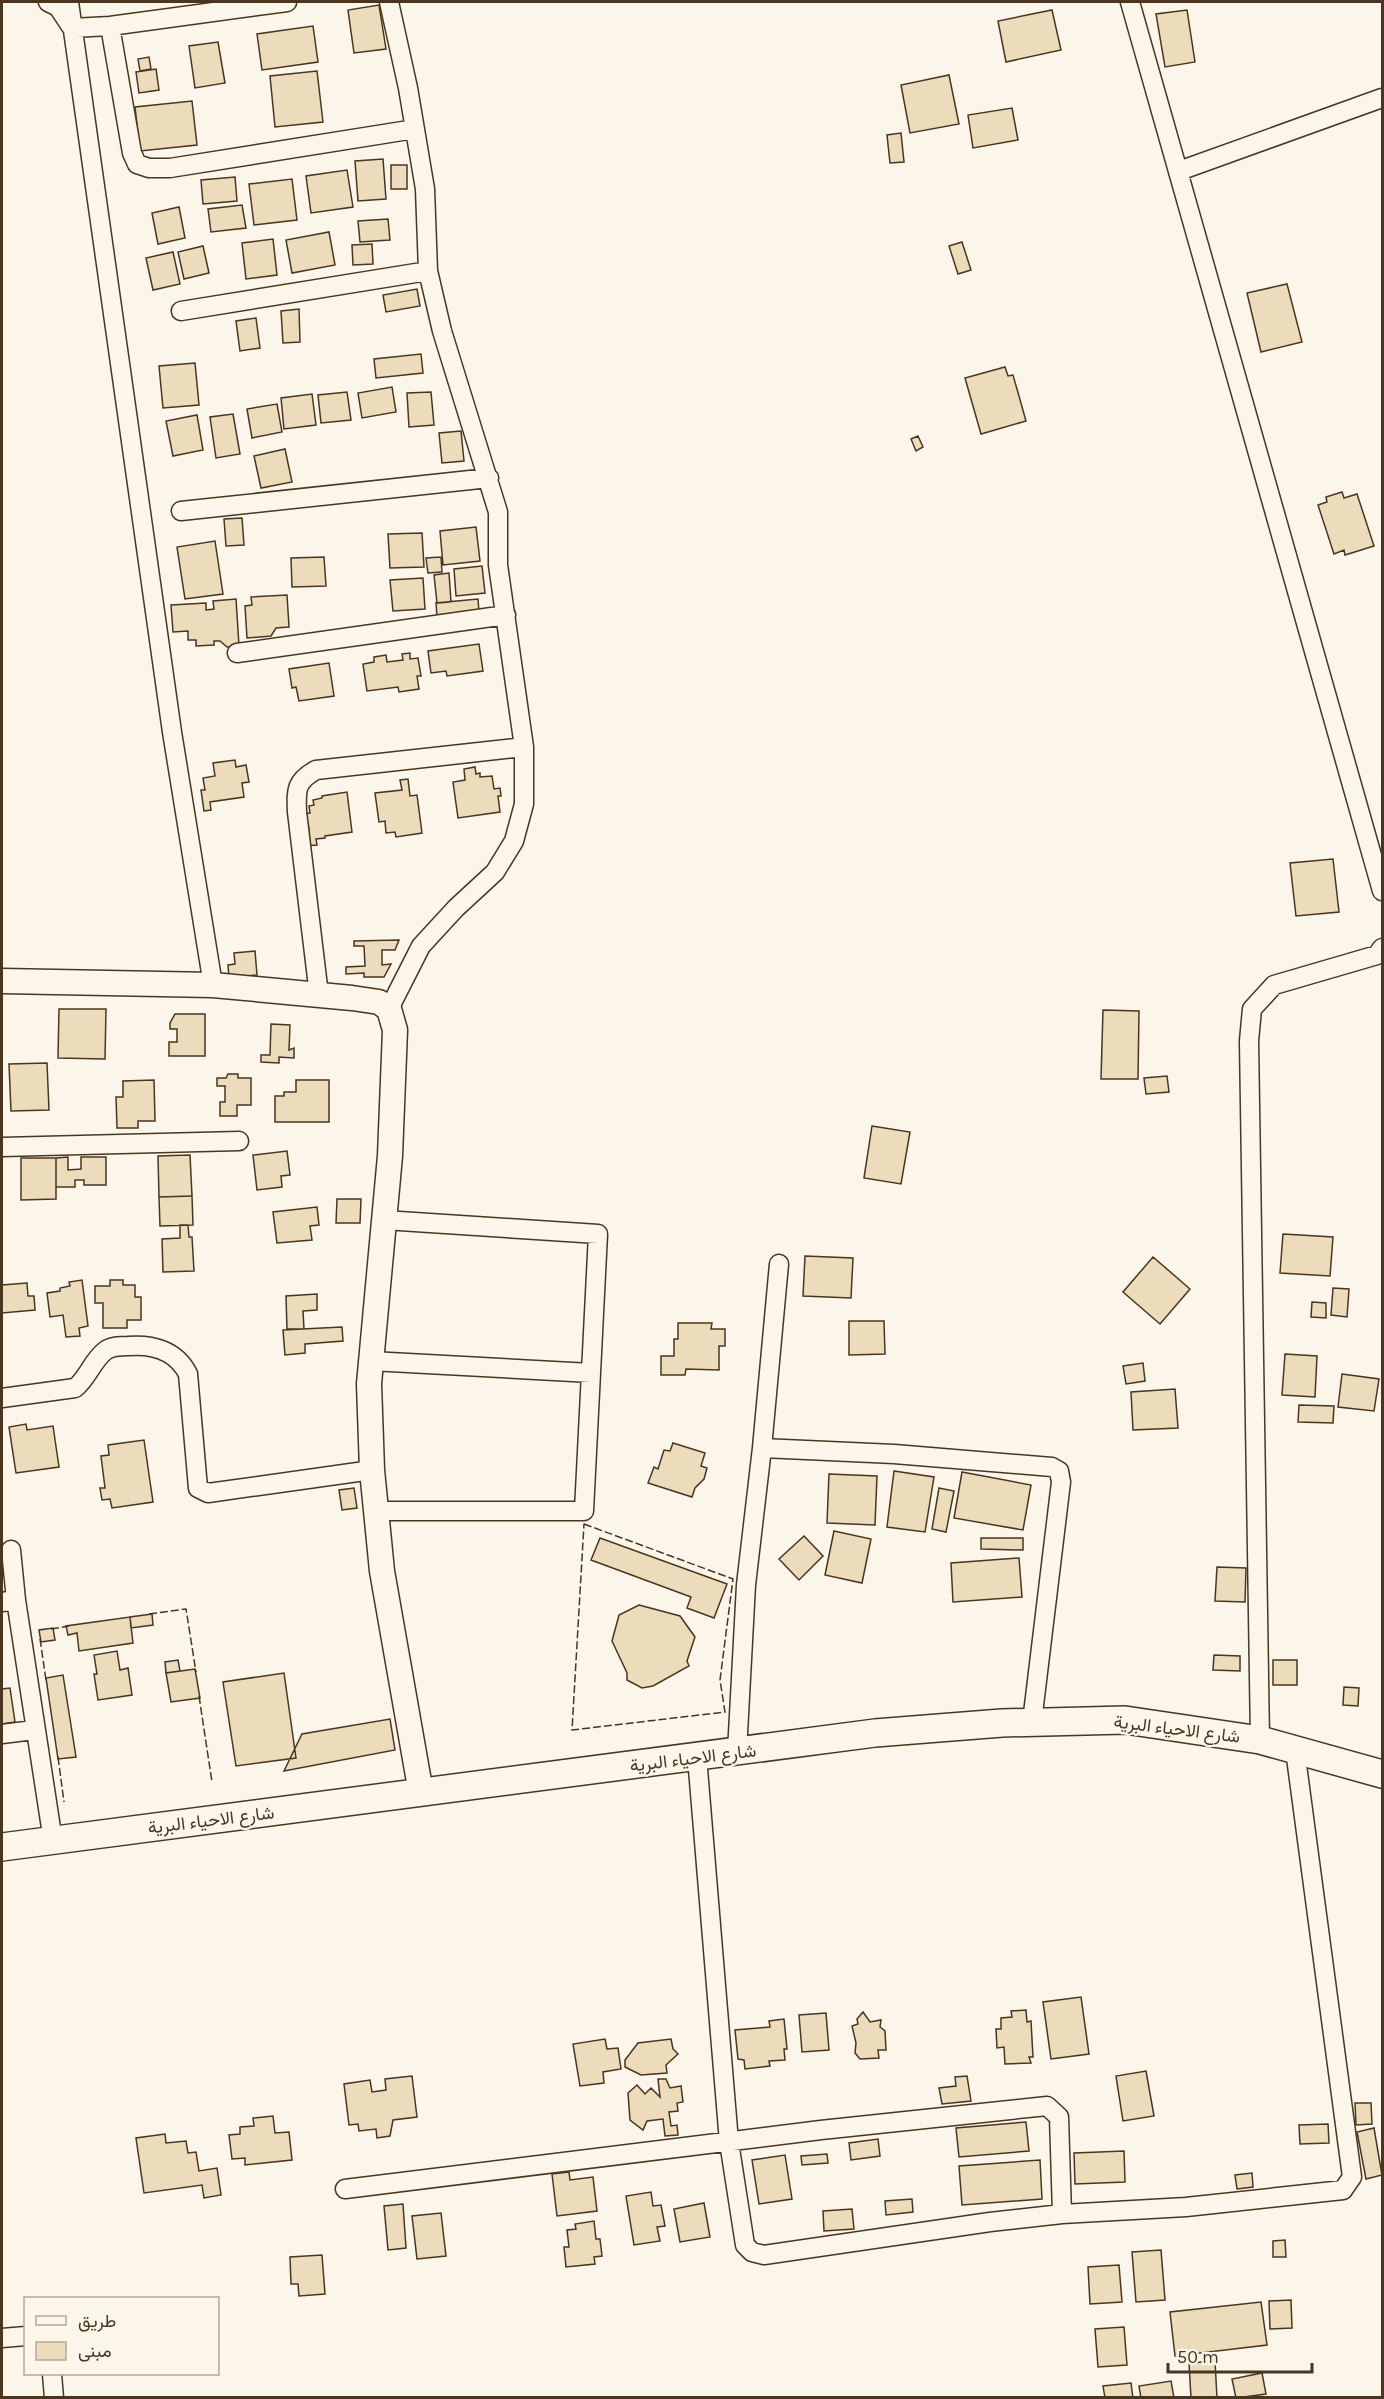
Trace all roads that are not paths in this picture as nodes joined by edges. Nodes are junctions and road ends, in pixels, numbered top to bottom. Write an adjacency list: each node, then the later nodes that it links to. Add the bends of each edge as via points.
1 (48, 2): 7 (street, via 58,7)
2 (69, 2): 7 (street)
3 (287, 2): 6 (street)
4 (389, 2): 9 (street)
5 (1130, 2): 10 (street)
6 (111, 26): 7 (street); 9 (street, via 137,164 170,168)
7 (72, 28): 21 (street, via 172,732)
8 (1383, 98): 10 (street)
9 (415, 129): 11 (street, via 425,189)
10 (1179, 171): 18 (street)
11 (428, 271): 12 (street); 13 (street, via 442,331)
12 (181, 311)
13 (489, 478): 14 (street); 15 (street, via 498,512 498,565)
14 (181, 511)
15 (506, 615): 16 (street); 17 (street)
16 (237, 653)
17 (524, 747): 22 (street, via 316,770 304,777 296,790 297,812); 23 (street, via 524,804 514,841 495,872 421,946)
18 (1383, 891)
19 (1383, 948): 39 (street, via 1377,955 1274,985 1252,1009 1249,1041)
20 (2, 981): 21 (main road)
21 (213, 985): 22 (main road)
22 (319, 995): 23 (main road, via 379,1002)
23 (389, 1010): 26 (main road, via 395,1030)
24 (239, 1141): 25 (street)
25 (2, 1147)
26 (384, 1220): 28 (main road); 29 (street, via 598,1234)
27 (779, 1264): 31 (street)
28 (371, 1361): 29 (street); 32 (main road)
29 (591, 1373): 33 (street, via 584,1511)
30 (2, 1398): 32 (street, via 75,1388 106,1350 145,1344 176,1358 188,1374 200,1491)
31 (762, 1448): 36 (street, via 894,1454 1052,1467 1059,1471); 41 (street, via 746,1585)
32 (372, 1470): 33 (main road)
33 (375, 1511): 44 (main road)
34 (10, 1550): 35 (street)
35 (9, 1601): 37 (street)
36 (1032, 1722): 39 (main road, شارع الاحياء البرية, via 1125,1720); 41 (main road, شارع الاحياء البرية, via 875,1733)
37 (34, 1730): 38 (street); 45 (street)
38 (2, 1734)
39 (1260, 1740): 40 (main road, شارع الاحياء البرية)
40 (1295, 1750): 43 (main road, شارع الاحياء البرية); 49 (street, via 1350,2183 1343,2190 1321,2193 1186,2207)
41 (737, 1752): 42 (main road, شارع الاحياء البرية)
42 (697, 1757): 44 (main road, شارع الاحياء البرية); 47 (street)
43 (1383, 1774)
44 (422, 1793): 45 (main road, شارع الاحياء البرية)
45 (53, 1841): 46 (main road, شارع الاحياء البرية)
46 (2, 1847)
47 (729, 2142): 48 (street); 49 (street, via 745,2245 764,2255); 49 (street, via 1047,2106 1059,2116)
48 (345, 2189)
49 (1062, 2214)
50 (24, 2336): 51 (street)
51 (2, 2338)
52 (52, 2375): 53 (street)
53 (54, 2397)

